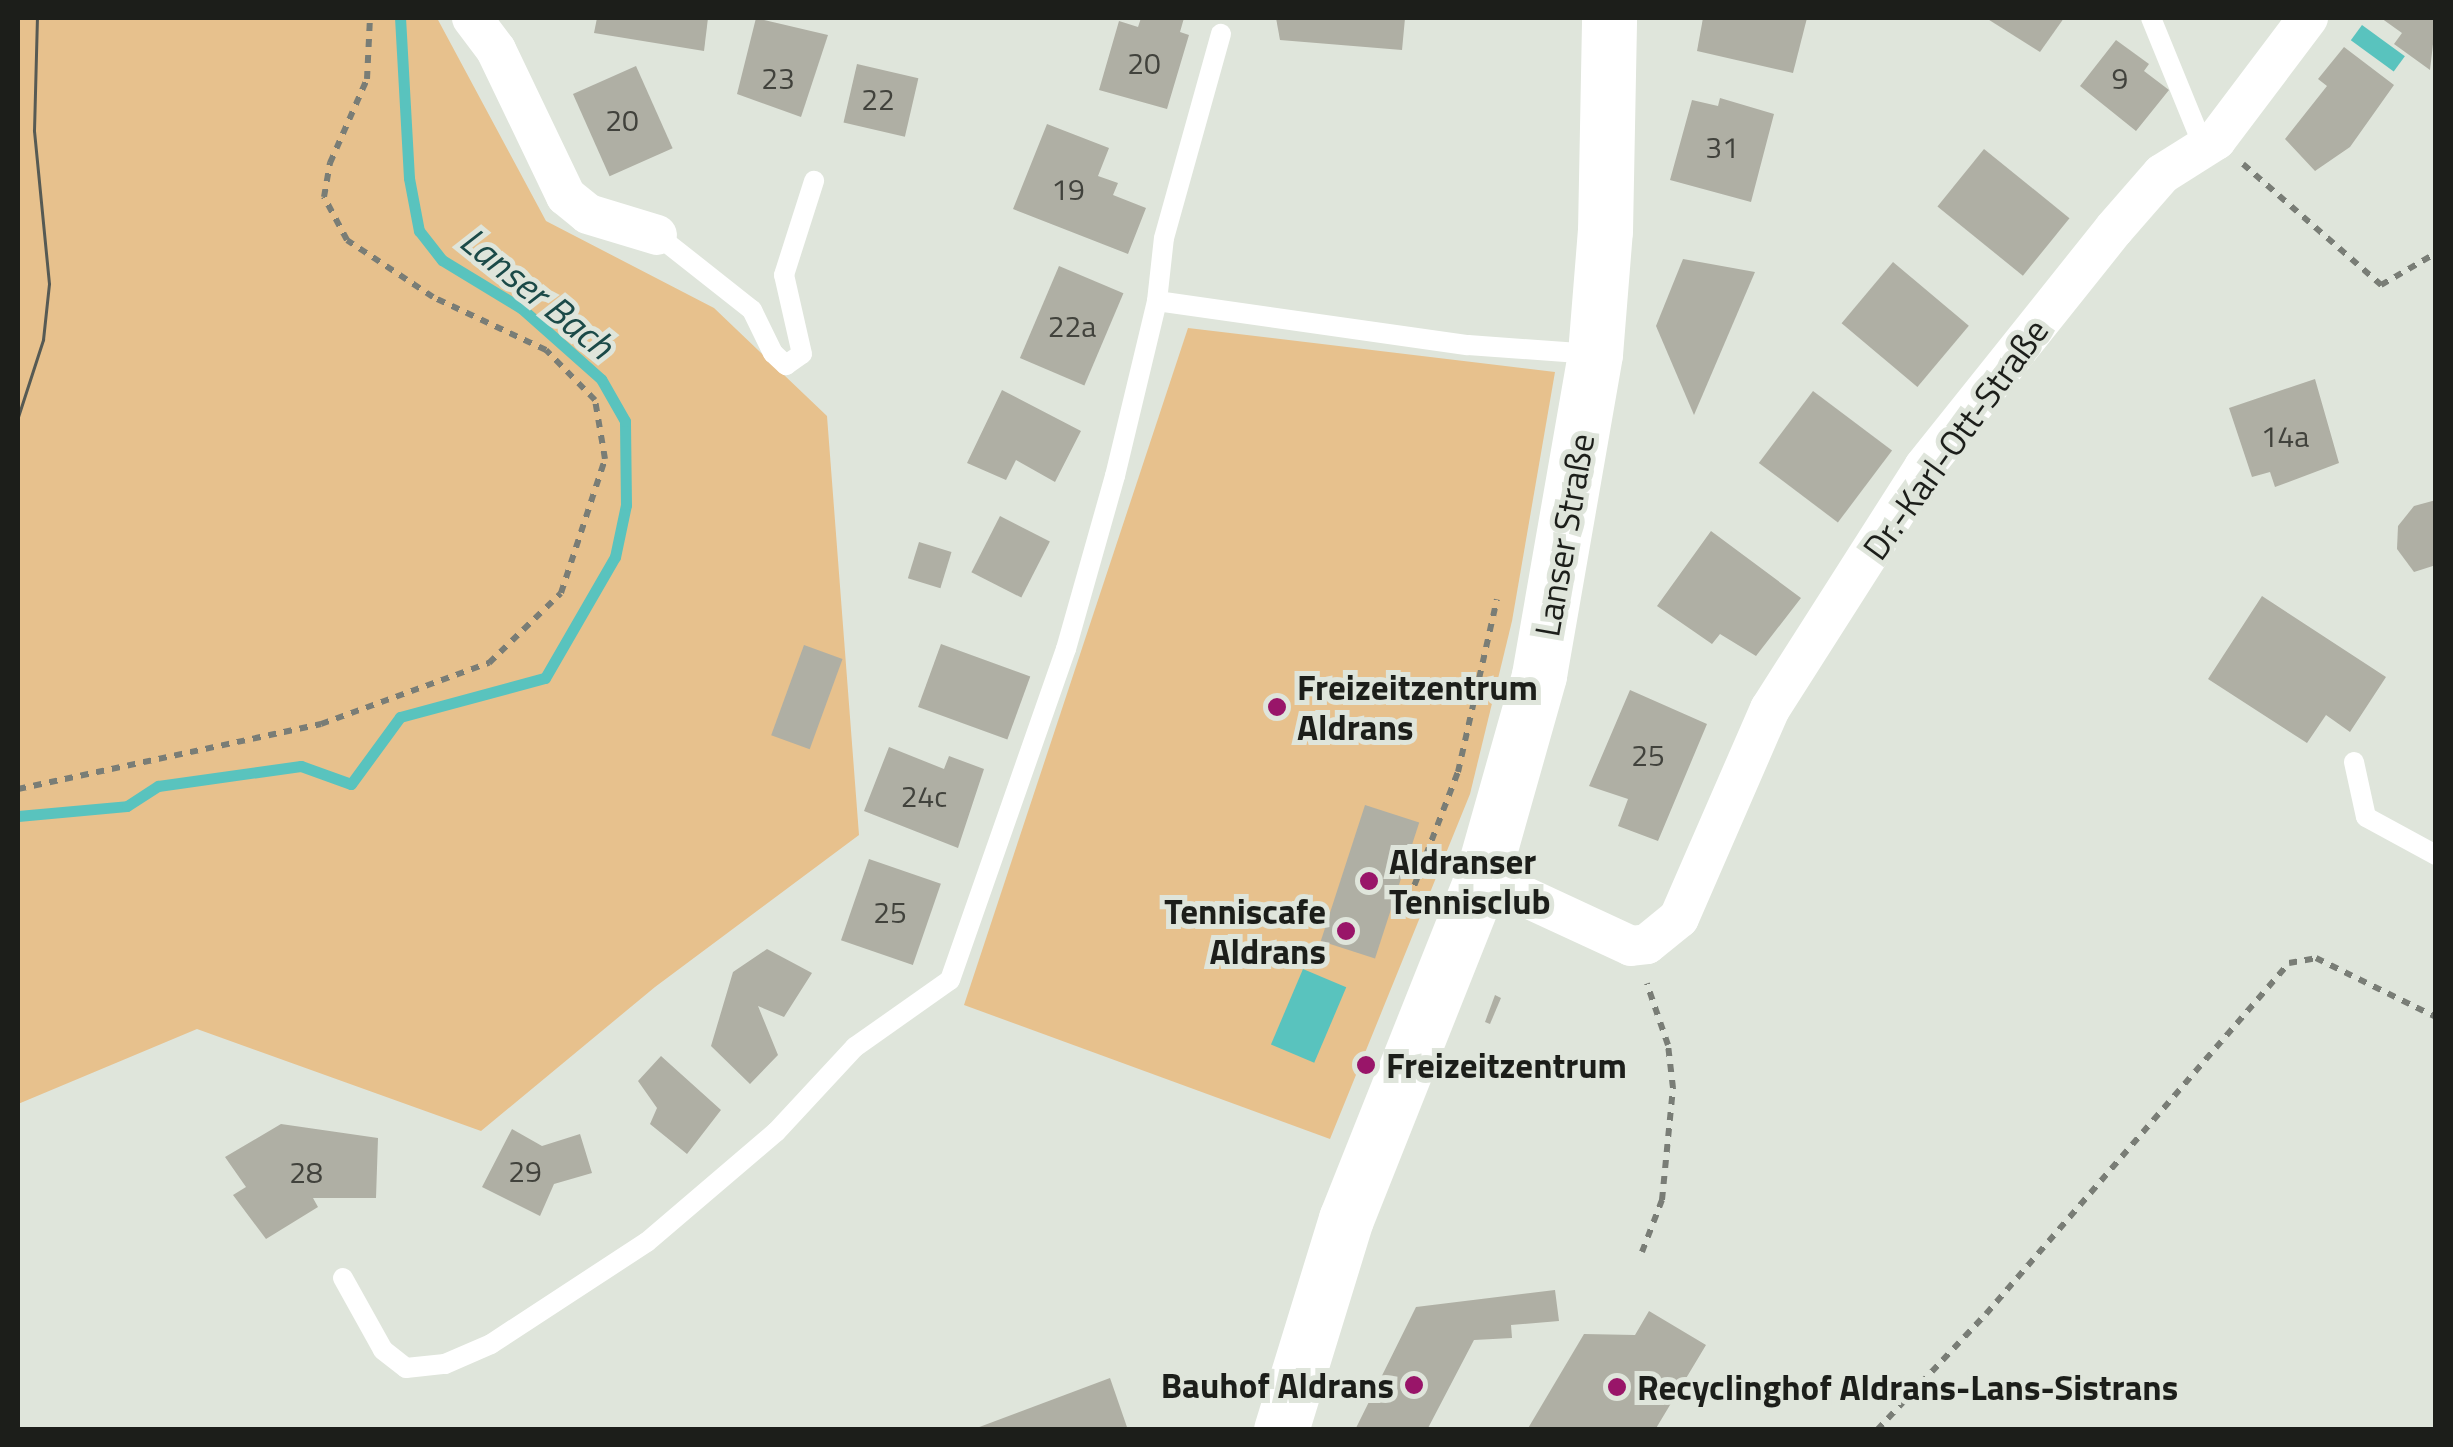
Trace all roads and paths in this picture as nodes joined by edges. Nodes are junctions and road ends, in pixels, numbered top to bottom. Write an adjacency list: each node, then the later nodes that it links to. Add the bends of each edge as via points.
1 (370, 18): 15 (path, via 367,79 330,163 324,197 347,240 433,296 546,350 596,400 605,459 562,594 489,662 321,724)
2 (472, 18): 9 (street, via 496,50 566,196 588,214)
3 (1609, 18): 12 (main road, Lanser Straße)
4 (2151, 18): 7 (lane)
5 (2308, 18): 7 (street, Dr.-Karl-Ott-Straße)
6 (1221, 34): 11 (lane, via 1164,238)
7 (2210, 144): 10 (path, via 2381,285); 19 (street, Dr.-Karl-Ott-Straße, via 2162,174 1924,467 1770,710 1696,892 1662,934)
8 (814, 181): 9 (lane, via 784,275 802,354 786,365 772,354 752,310)
9 (657, 235)
10 (2436, 253)
11 (1157, 301): 12 (lane, via 1468,345); 22 (lane, via 1066,648 950,980 855,1047 776,1132 647,1242 492,1344 444,1364 406,1368 382,1350)
12 (1595, 354): 17 (main road, Lanser Straße, via 1539,675)
13 (1498, 599): 18 (path, via 1458,772)
14 (2354, 762): 16 (lane, via 2366,817)
15 (18, 789)
16 (2436, 855)
17 (1482, 877): 19 (street); 23 (main road, Lanser Straße, via 1346,1219)
18 (1403, 914)
19 (1631, 946): 21 (path, via 1664,1030 1673,1088 1662,1200)
20 (2436, 1016): 24 (path, via 2316,958 2289,963 2010,1287)
21 (1642, 1252)
22 (343, 1278)
23 (1281, 1430)
24 (1876, 1430)

